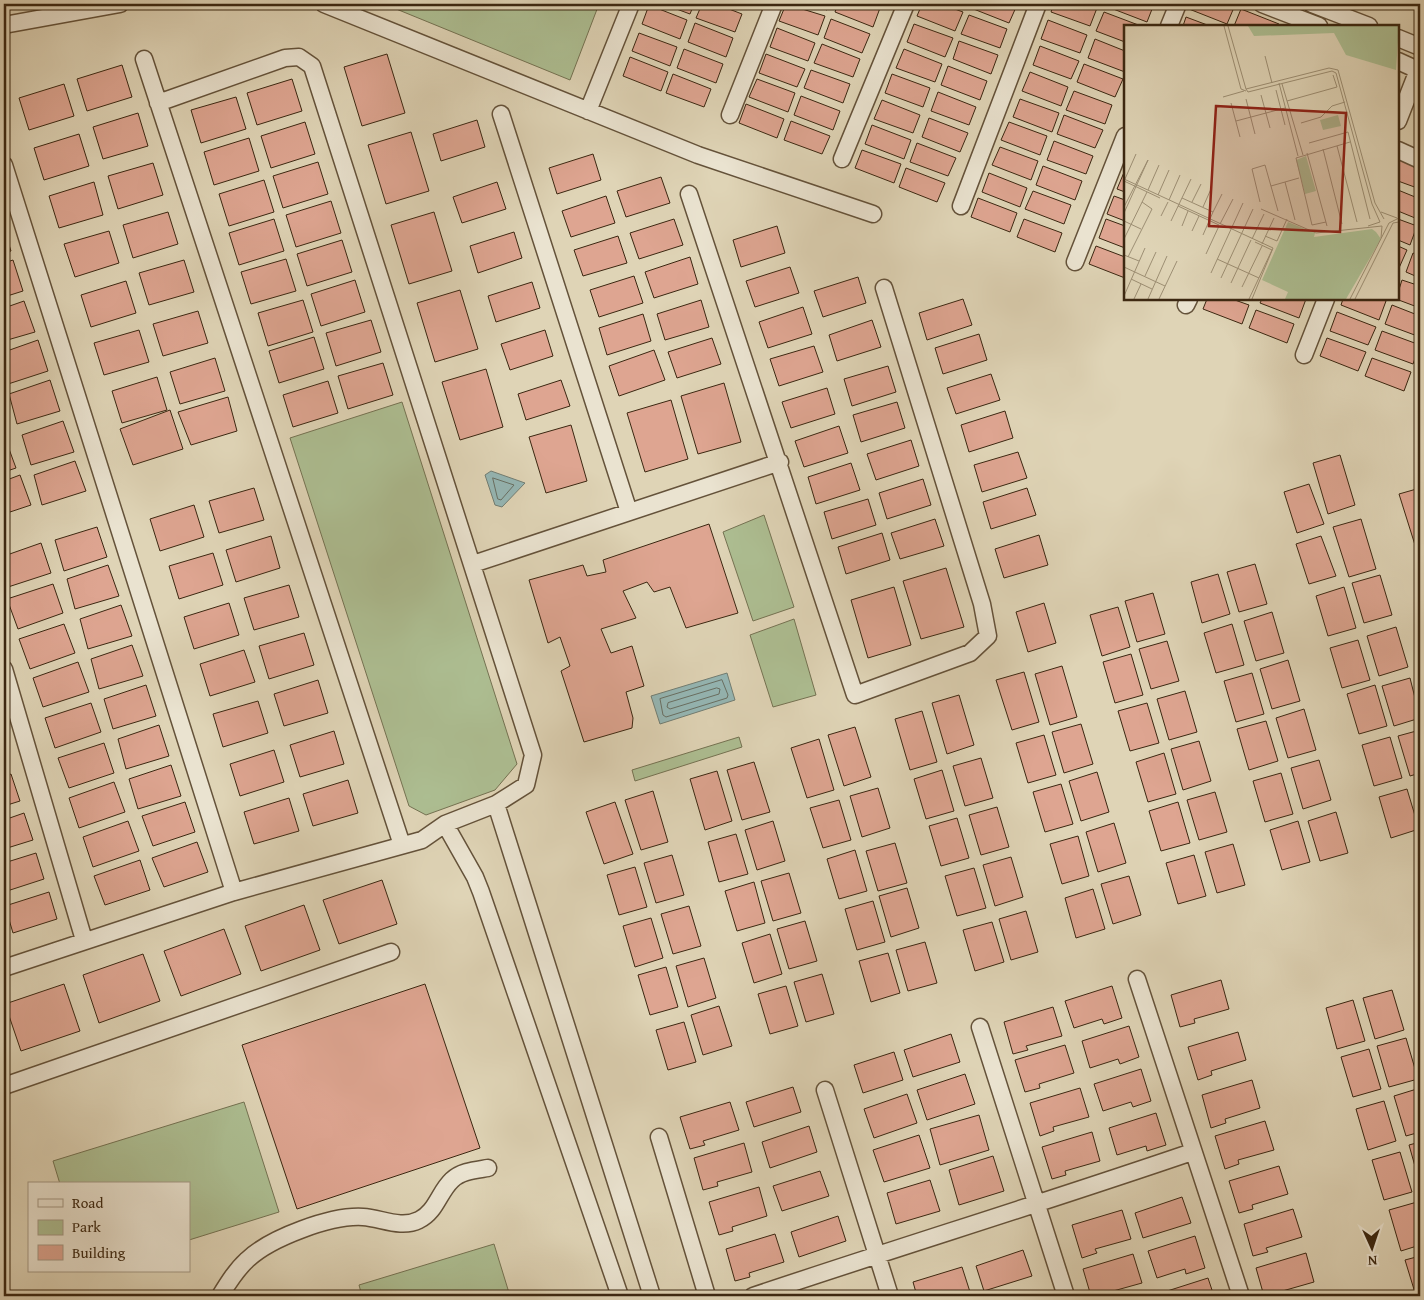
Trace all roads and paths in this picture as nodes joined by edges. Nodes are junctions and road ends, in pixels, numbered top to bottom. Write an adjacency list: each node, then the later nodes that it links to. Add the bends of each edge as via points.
1 (120, 4): 11 (street)
2 (324, 4): 20 (street)
3 (631, 4): 20 (street)
4 (774, 4): 22 (street)
5 (906, 4): 26 (street)
6 (1038, 4): 30 (street)
7 (1178, 4): 12 (street)
8 (1262, 4): 10 (street)
9 (1313, 4): 13 (street)
10 (1309, 24)
11 (4, 25)
12 (1169, 25)
13 (1366, 25)
14 (1399, 38): 15 (street)
15 (1420, 47)
16 (144, 59): 19 (street)
17 (1399, 61): 18 (street)
18 (1420, 69): 23 (street)
19 (158, 104): 38 (street, via 285,58 299,57 312,66); 42 (street)
20 (588, 111): 31 (street, via 698,155)
21 (501, 114): 37 (street)
22 (730, 115)
23 (1399, 119)
24 (1124, 139): 32 (street)
25 (1399, 150): 27 (street)
26 (842, 160)
27 (1420, 160)
28 (4, 165): 43 (street)
29 (690, 194): 36 (street)
30 (961, 206)
31 (874, 214)
32 (1075, 262)
33 (884, 288): 36 (street, via 982,604 988,636 970,653 855,695)
34 (1326, 300): 35 (street)
35 (1304, 355)
36 (780, 462): 37 (street)
37 (629, 512): 38 (street)
38 (473, 564): 40 (street, via 533,755 526,785)
39 (4, 669): 44 (street)
40 (496, 804): 41 (street); 58 (street)
41 (445, 824): 42 (street, via 422,840); 57 (street, via 476,877)
42 (402, 846): 43 (street)
43 (234, 892): 44 (street)
44 (84, 940): 46 (street)
45 (391, 952): 49 (street)
46 (4, 968)
47 (1137, 979): 52 (street)
48 (980, 1027): 54 (street)
49 (4, 1086)
50 (824, 1090): 55 (street)
51 (659, 1137): 59 (street)
52 (1192, 1152): 54 (street); 63 (street)
53 (488, 1168): 56 (street, via 452,1179 429,1214 418,1220 395,1223 353,1216 271,1243 247,1259)
54 (1036, 1205): 55 (street); 62 (street)
55 (878, 1254): 60 (street); 61 (street)
56 (220, 1296)
57 (620, 1296)
58 (652, 1296)
59 (707, 1296)
60 (753, 1296)
61 (890, 1296)
62 (1066, 1296)
63 (1241, 1296)

